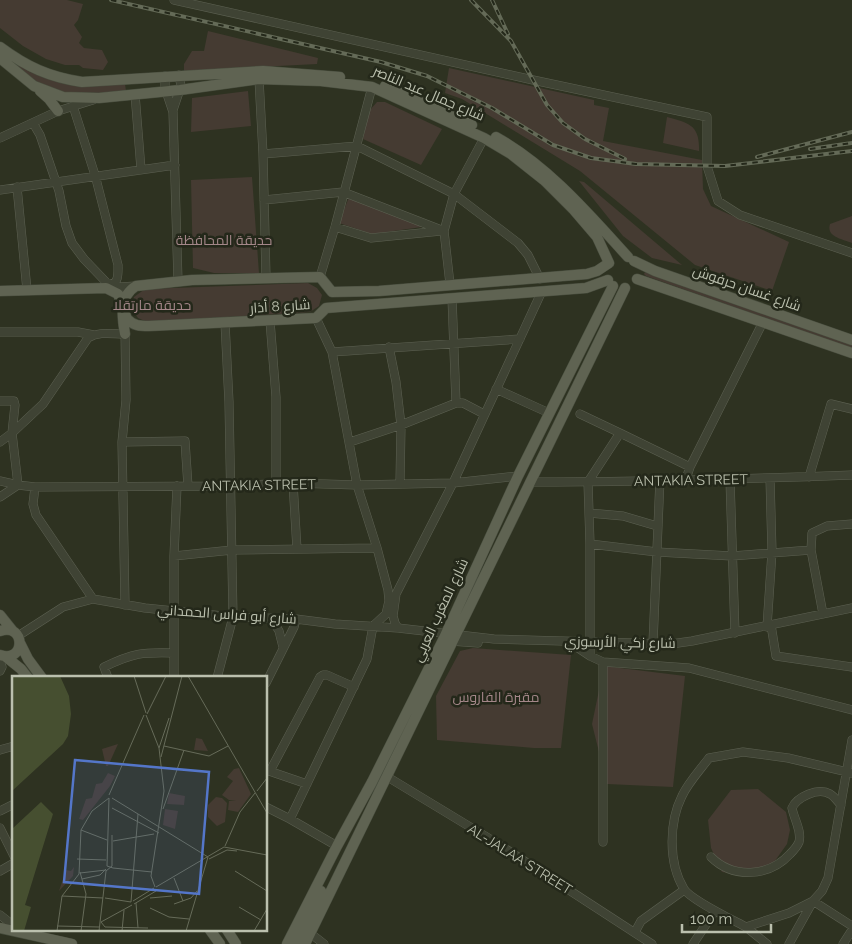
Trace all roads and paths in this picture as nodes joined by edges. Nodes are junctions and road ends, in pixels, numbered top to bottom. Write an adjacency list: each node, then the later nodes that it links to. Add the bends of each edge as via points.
1 (174, 0): 32 (street, via 708,117 707,166 718,201 740,215)
2 (0, 47): 5 (main road, شارع جمال عبد الناصر, via 34,70 72,81 101,82)
3 (0, 58): 7 (main road, شارع جمال عبد الناصر)
4 (179, 75): 5 (main road, شارع جمال عبد الناصر); 9 (street); 33 (main road, شارع جمال عبد الناصر, via 263,71 374,81 512,146 560,185)
5 (165, 76): 10 (street)
6 (259, 79): 8 (main road, شارع جمال عبد الناصر); 9 (main road, شارع جمال عبد الناصر); 20 (street)
7 (34, 86): 12 (main road, شارع جمال عبد الناصر, via 63,96); 14 (main road)
8 (372, 88): 18 (main road, شارع جمال عبد الناصر); 19 (street)
9 (180, 90): 10 (main road, شارع جمال عبد الناصر); 15 (street)
10 (166, 91): 11 (main road, شارع جمال عبد الناصر); 15 (street)
11 (135, 94): 12 (main road, شارع جمال عبد الناصر); 22 (street)
12 (99, 98): 13 (street)
13 (73, 106): 14 (street); 23 (street)
14 (58, 111): 16 (street)
15 (173, 112): 21 (street)
16 (33, 123): 17 (street); 24 (street)
17 (0, 138)
18 (484, 138): 28 (street); 34 (main road, شارع جمال عبد الناصر, via 545,181 596,237)
19 (357, 146): 20 (street); 27 (street); 28 (street)
20 (263, 154): 29 (street)
21 (175, 165): 22 (street); 39 (street)
22 (141, 169): 23 (street)
23 (95, 175): 24 (street); 42 (street, via 118,265 117,280)
24 (55, 183): 25 (street); 42 (street, via 72,243)
25 (17, 188): 26 (street); 46 (street)
26 (0, 190)
27 (343, 192): 29 (street); 30 (street); 31 (street)
28 (454, 194): 31 (street); 37 (street, via 518,243)
29 (264, 200): 35 (street)
30 (335, 227): 31 (street, via 371,238); 36 (street)
31 (444, 231): 41 (street)
32 (852, 253)
33 (631, 259): 34 (main road, via 617,257); 38 (main road, via 638,270); 63 (main road, شارع غسان حرفوش, via 655,271)
34 (609, 264): 37 (main road, via 587,274); 40 (main road, via 606,272)
35 (266, 277): 36 (main road); 39 (main road)
36 (320, 277): 49 (main road)
37 (540, 279): 41 (main road)
38 (637, 279): 45 (main road); 56 (main road, شارع غسان حرفوش)
39 (178, 281): 43 (main road)
40 (611, 283): 44 (main road, شارع 8 أذار); 45 (main road); 51 (main road, شارع المغرب العربي)
41 (450, 284): 49 (main road)
42 (110, 286): 43 (street); 46 (main road); 53 (main road, via 118,294)
43 (136, 286): 53 (main road, via 126,295)
44 (586, 288): 48 (main road, شارع 8 أذار); 51 (main road, via 599,289)
45 (625, 288): 91 (main road, شارع المغرب العربي)
46 (26, 290): 47 (main road)
47 (0, 291)
48 (542, 291): 50 (main road, شارع 8 أذار); 62 (street)
49 (332, 292): 52 (main road)
50 (452, 298): 52 (main road, شارع 8 أذار); 64 (street)
51 (606, 300): 72 (main road, شارع المغرب العربي)
52 (326, 308): 54 (main road, شارع 8 أذار)
53 (123, 309): 58 (main road); 60 (main road)
54 (316, 318): 55 (main road, شارع 8 أذار); 66 (street)
55 (270, 321): 57 (main road, شارع 8 أذار); 95 (street, via 276,397)
56 (763, 322): 67 (main road, شارع غسان حرفوش); 81 (street)
57 (225, 323): 58 (main road, شارع 8 أذار); 100 (street)
58 (134, 325): 60 (street, via 126,328)
59 (0, 332): 61 (street)
60 (125, 334): 61 (street); 79 (street, via 126,400)
61 (94, 335): 76 (street, via 78,351 43,404)
62 (520, 339): 64 (street); 68 (street)
63 (852, 340)
64 (454, 343): 65 (street); 70 (street)
65 (389, 347): 66 (street); 75 (street)
66 (332, 352): 80 (street)
67 (852, 353)
68 (496, 389): 72 (street); 73 (street)
69 (0, 402): 76 (street, via 14,401)
70 (456, 403): 73 (street, via 464,403); 75 (street)
71 (852, 409): 84 (street, via 831,404)
72 (550, 413): 83 (main road, شارع المغرب العربي)
73 (484, 414): 90 (street)
74 (580, 414): 77 (street)
75 (401, 425): 80 (street); 94 (street)
76 (12, 433): 78 (street); 96 (street)
77 (620, 433): 81 (street); 92 (street)
78 (0, 442)
79 (122, 442): 99 (street, via 185,440); 102 (street)
80 (350, 442): 97 (street)
81 (690, 467): 87 (street)
82 (852, 475): 84 (street, ANTAKIA STREET)
83 (518, 476): 90 (street, ANTAKIA STREET); 133 (main road, شارع المغرب العربي)
84 (809, 477): 85 (street, ANTAKIA STREET)
85 (770, 478): 88 (street, ANTAKIA STREET); 113 (street)
86 (660, 479): 87 (street, ANTAKIA STREET); 92 (street, ANTAKIA STREET); 106 (street)
87 (686, 480): 88 (street, ANTAKIA STREET)
88 (730, 480): 115 (street)
89 (0, 481): 96 (street, ANTAKIA STREET)
90 (453, 482): 94 (street, ANTAKIA STREET); 116 (street)
91 (530, 482): 92 (street, ANTAKIA STREET); 134 (main road, شارع المغرب العربي)
92 (588, 482): 104 (street)
93 (293, 483): 95 (street, ANTAKIA STREET); 97 (street, ANTAKIA STREET); 110 (street)
94 (400, 483): 97 (street, ANTAKIA STREET)
95 (276, 484): 100 (street, ANTAKIA STREET)
96 (18, 485): 101 (street, ANTAKIA STREET); 103 (street)
97 (357, 485): 108 (street)
98 (177, 486): 99 (street, ANTAKIA STREET); 102 (street, ANTAKIA STREET); 114 (street)
99 (188, 486): 100 (street, ANTAKIA STREET)
100 (230, 486): 109 (street)
101 (35, 487): 102 (street, ANTAKIA STREET); 118 (street, via 33,504 36,515)
102 (124, 487): 119 (street)
103 (0, 497)
104 (589, 513): 106 (street, via 623,516); 107 (street)
105 (852, 524): 111 (street, via 827,526 812,533)
106 (657, 526): 112 (street)
107 (590, 544): 112 (street); 135 (street)
108 (377, 548): 110 (street); 117 (street)
109 (232, 550): 110 (street); 114 (street); 124 (street)
110 (297, 550)
111 (811, 550): 113 (street); 122 (street)
112 (657, 552): 115 (street); 136 (street)
113 (772, 552): 115 (street); 128 (street)
114 (174, 556): 121 (street)
115 (732, 556): 131 (street)
116 (404, 575): 117 (street, via 396,580); 129 (street, via 394,602 394,623)
117 (385, 578): 127 (street, via 388,606 386,614)
118 (93, 599): 119 (street, شارع أبو فراس الحمداني); 132 (street, شارع أبو فراس الحمداني, via 63,607)
119 (125, 605): 121 (street, شارع أبو فراس الحمداني)
120 (852, 608): 122 (street, شارع زكي الأرسوزي)
121 (174, 611): 124 (street, شارع أبو فراس الحمداني); 138 (street)
122 (823, 614): 128 (street, شارع زكي الأرسوزي)
123 (0, 615): 132 (main road)
124 (233, 617): 125 (street, شارع أبو فراس الحمداني); 148 (street)
125 (271, 618): 126 (street, شارع أبو فراس الحمداني); 137 (street)
126 (296, 619): 127 (street, شارع أبو فراس الحمداني); 137 (street)
127 (373, 626): 129 (street, شارع أبو فراس الحمداني); 150 (street, via 367,659)
128 (769, 626): 131 (street, شارع زكي الأرسوزي); 142 (street, via 776,656)
129 (398, 628): 133 (street, شارع أبو فراس الحمداني)
130 (0, 631): 132 (main road)
131 (735, 633): 136 (street, شارع زكي الأرسوزي, via 692,642)
132 (16, 636): 140 (main road, via 17,651); 145 (main road)
133 (444, 637): 134 (street, شارع زكي الأرسوزي); 157 (main road, شارع المغرب العربي)
134 (455, 638): 135 (street, شارع زكي الأرسوزي); 139 (street, via 568,645); 155 (main road, شارع المغرب العربي)
135 (589, 642): 136 (street, شارع زكي الأرسوزي); 139 (street)
136 (653, 643)
137 (283, 647): 149 (street)
138 (174, 653): 146 (street, via 150,652 128,656 104,667); 147 (street)
139 (590, 656): 141 (street)
140 (2, 657): 143 (street); 144 (main road)
141 (603, 662): 151 (street, via 689,668); 164 (street)
142 (852, 667)
143 (0, 671)
144 (26, 676)
145 (41, 676)
146 (107, 676)
147 (174, 676)
148 (218, 676)
149 (268, 679)
150 (354, 687): 153 (street, via 327,675 320,677); 156 (street)
151 (852, 710)
152 (852, 740): 154 (street)
153 (268, 770): 156 (street)
154 (849, 772): 159 (street); 170 (street, via 743,752 709,758 682,795 672,824 673,861)
155 (386, 776): 181 (street, AL-JALAA STREET); 182 (main road, شارع المغرب العربي)
156 (307, 784): 162 (street)
157 (363, 799): 165 (main road, شارع المغرب العربي); 182 (main road)
158 (12, 805): 161 (street)
159 (841, 805): 167 (street, via 825,792 804,796 794,802 792,808 799,841 784,861 769,869 752,873 736,870 719,866); 171 (street, via 828,878)
160 (268, 808): 162 (street)
161 (0, 811)
162 (290, 819): 165 (street)
163 (0, 828): 166 (street)
164 (603, 842)
165 (337, 846): 188 (main road, شارع المغرب العربي)
166 (12, 852)
167 (711, 857)
168 (12, 864): 169 (street)
169 (0, 872)
170 (684, 890): 172 (street); 181 (street, via 641,921)
171 (813, 901): 175 (street, via 789,913); 176 (street); 193 (street)
172 (715, 911): 175 (street); 191 (street)
173 (0, 915): 174 (street)
174 (12, 924)
175 (746, 927): 192 (street)
176 (852, 928): 194 (street)
177 (21, 932): 183 (main road); 184 (main road)
178 (211, 932): 185 (main road)
179 (217, 932): 186 (main road)
180 (230, 932): 187 (main road)
181 (635, 932): 190 (street, AL-JALAA STREET)
182 (305, 942): 189 (street)
183 (49, 944)
184 (72, 944)
185 (220, 944)
186 (226, 944)
187 (238, 944)
188 (287, 944)
189 (324, 944)
190 (652, 944)
191 (693, 944)
192 (767, 944)
193 (789, 944)
194 (843, 944)

